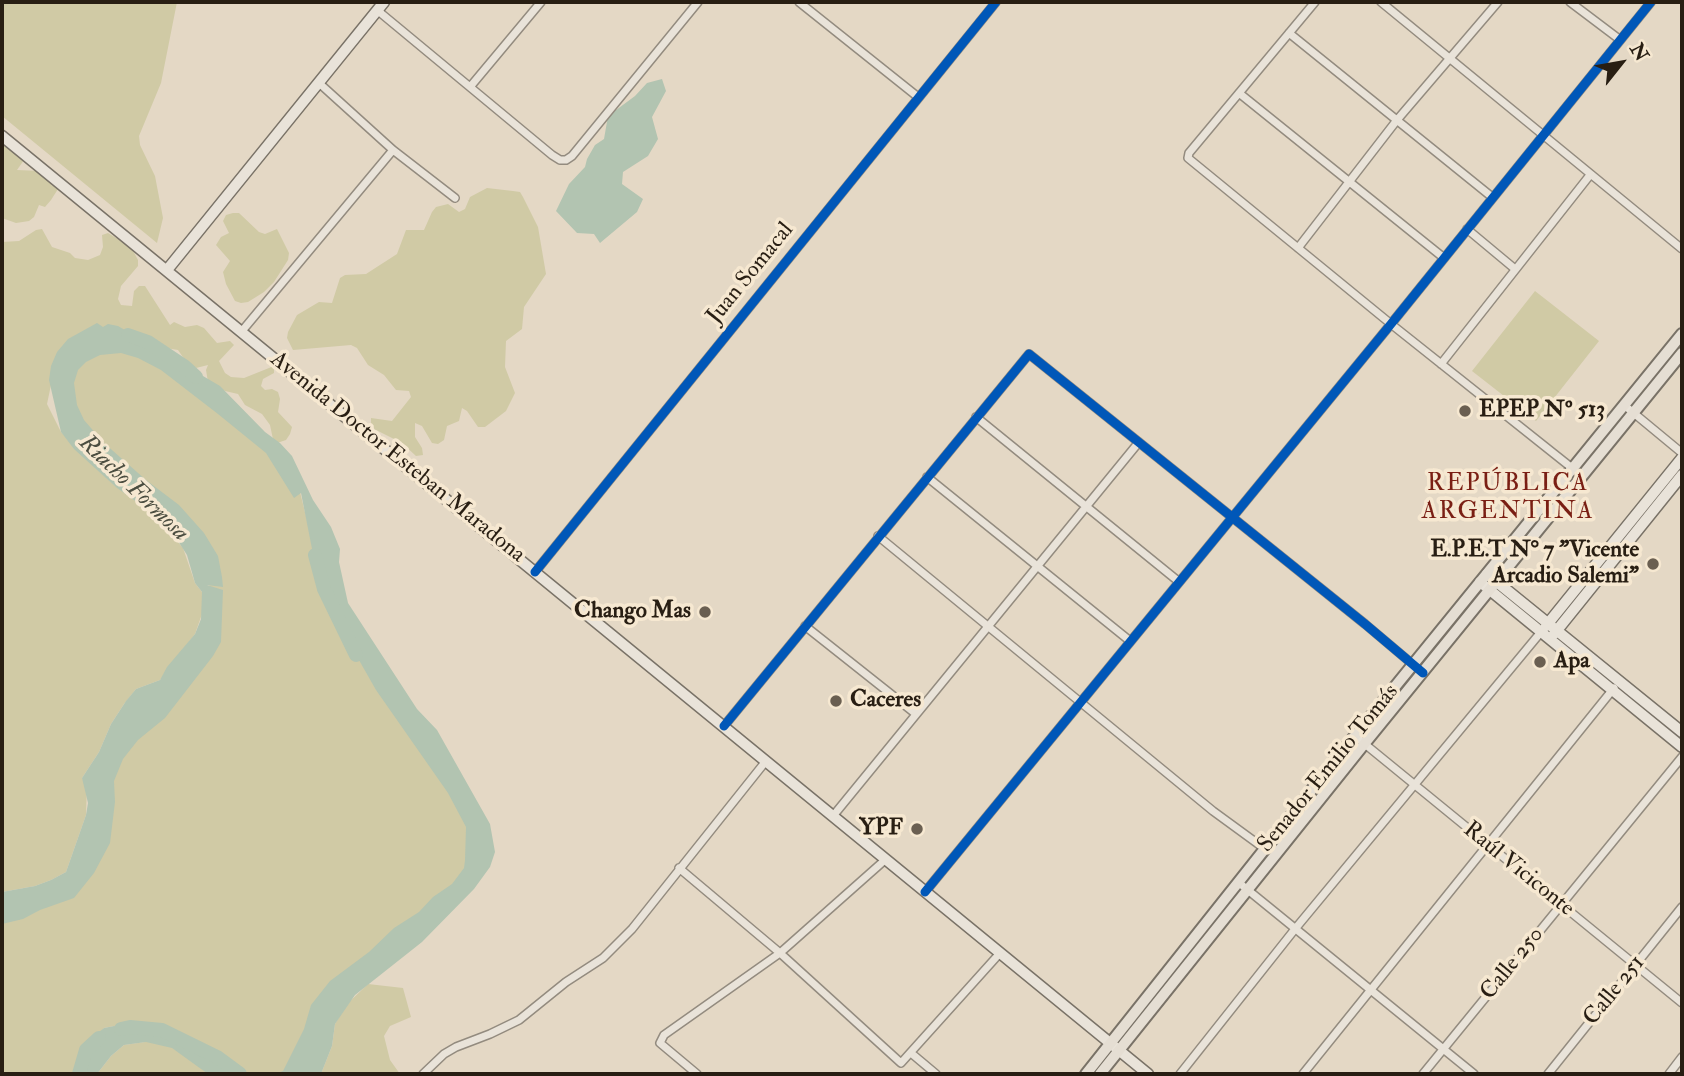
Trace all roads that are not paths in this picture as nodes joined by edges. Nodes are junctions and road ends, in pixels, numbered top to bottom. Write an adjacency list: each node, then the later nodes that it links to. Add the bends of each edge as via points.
1 (541, 2): 15 (street)
2 (698, 2): 15 (street, via 566,160 552,155)
3 (799, 2): 17 (street)
4 (996, 2): 17 (street, Juan Somacal)
5 (1315, 2): 11 (street)
6 (1381, 2): 13 (street)
7 (1498, 2): 13 (street)
8 (1570, 2): 12 (street)
9 (1651, 2): 12 (street)
10 (380, 6): 14 (main road); 15 (street)
11 (1289, 33): 16 (street); 18 (street)
12 (1619, 39): 19 (street)
13 (1450, 59): 18 (street); 19 (street)
14 (319, 83): 21 (street); 31 (main road)
15 (470, 87)
16 (1239, 93): 23 (street); 27 (street, via 1188,158)
17 (918, 97): 49 (street, Juan Somacal)
18 (1397, 120): 23 (street); 24 (street)
19 (1542, 134): 22 (street); 24 (street)
20 (2, 136): 31 (main road, Avenida Doctor Esteban Maradona)
21 (393, 149): 25 (street); 33 (street)
22 (1590, 175): 28 (street); 30 (street)
23 (1348, 182): 27 (street); 29 (street)
24 (1492, 197): 26 (street)
25 (454, 198)
26 (1467, 229): 29 (street); 30 (street)
27 (1298, 247): 32 (street)
28 (1682, 249)
29 (1444, 258): 32 (street)
30 (1515, 269): 36 (street)
31 (167, 270): 33 (main road, Avenida Doctor Esteban Maradona)
32 (1391, 324): 36 (street); 46 (street)
33 (242, 331): 49 (main road, Avenida Doctor Esteban Maradona)
34 (1682, 334): 37 (main road, Senador Emilio Tomás)
35 (1682, 353): 38 (main road, Senador Emilio Tomás)
36 (1441, 364): 42 (street)
37 (1624, 405): 38 (street); 42 (main road, Senador Emilio Tomás)
38 (1633, 413): 41 (street); 52 (main road, Senador Emilio Tomás)
39 (976, 417): 40 (street, via 1029,354); 44 (street); 45 (street)
40 (1139, 442): 45 (street); 46 (street)
41 (1682, 456): 55 (main road)
42 (1572, 468): 50 (main road, Senador Emilio Tomás)
43 (1682, 475): 55 (main road)
44 (927, 477): 47 (street); 48 (street)
45 (1085, 508): 48 (street); 51 (street)
46 (1232, 517): 51 (street); 59 (street)
47 (878, 536): 53 (street); 54 (street)
48 (1036, 567): 53 (street); 58 (street)
49 (535, 572): 65 (main road, Avenida Doctor Esteban Maradona)
50 (1483, 578): 52 (main road); 59 (main road, Senador Emilio Tomás)
51 (1178, 581): 58 (street)
52 (1494, 585): 55 (main road); 56 (main road); 60 (main road, Senador Emilio Tomás)
53 (988, 625): 63 (street); 64 (street)
54 (805, 626): 64 (street); 65 (street)
55 (1553, 627): 56 (main road); 57 (main road); 61 (main road)
56 (1541, 632): 57 (main road); 72 (street)
57 (1550, 640): 62 (main road)
58 (1130, 641): 63 (street)
59 (1412, 665): 60 (street); 67 (main road, Senador Emilio Tomás)
60 (1423, 673): 68 (main road, Senador Emilio Tomás)
61 (1619, 681): 62 (street); 66 (main road)
62 (1612, 690): 69 (main road); 74 (street)
63 (1081, 701): 75 (street); 80 (street)
64 (916, 714): 73 (street)
65 (724, 726): 71 (main road, Avenida Doctor Esteban Maradona)
66 (1682, 732)
67 (1355, 736): 68 (street, Raúl Viciconte); 75 (main road, Senador Emilio Tomás)
68 (1365, 743): 72 (street, Raúl Viciconte); 79 (main road, Senador Emilio Tomás)
69 (1682, 747)
70 (1682, 757): 81 (street, Calle 250)
71 (766, 761): 73 (main road, Avenida Doctor Esteban Maradona); 77 (street)
72 (1414, 785): 74 (street, Raúl Viciconte); 83 (street)
73 (833, 816): 76 (main road, Avenida Doctor Esteban Maradona)
74 (1488, 845): 81 (street, Raúl Viciconte); 87 (street)
75 (1265, 849): 78 (main road, Senador Emilio Tomás)
76 (886, 859): 80 (main road, Avenida Doctor Esteban Maradona); 84 (street)
77 (679, 867): 84 (street); 93 (street, via 632,929 603,958 519,1020 456,1047)
78 (1238, 882): 79 (street); 89 (main road, Senador Emilio Tomás)
79 (1247, 890): 83 (street); 89 (main road, Senador Emilio Tomás)
80 (925, 892): 85 (main road, Avenida Doctor Esteban Maradona)
81 (1561, 905): 86 (street, Raúl Viciconte); 90 (street, Calle 250)
82 (1682, 907): 86 (street, Calle 251)
83 (1296, 929): 87 (street); 99 (street)
84 (780, 953): 91 (street, via 901,1063); 94 (street, via 664,1035 660,1043)
85 (1000, 953): 89 (main road, Avenida Doctor Esteban Maradona); 91 (street)
86 (1636, 965): 88 (street, Raúl Viciconte); 103 (street, Calle 251)
87 (1370, 990): 90 (street); 100 (street)
88 (1682, 1003)
89 (1115, 1047): 96 (main road); 97 (main road); 98 (main road, Avenida Doctor Esteban Maradona)
90 (1443, 1049): 101 (street, Calle 250); 102 (street)
91 (911, 1053): 95 (street)
92 (1682, 1057): 104 (street)
93 (423, 1074)
94 (697, 1074)
95 (936, 1074)
96 (1086, 1074)
97 (1100, 1074)
98 (1148, 1074)
99 (1180, 1074)
100 (1303, 1074)
101 (1423, 1074)
102 (1474, 1074)
103 (1548, 1074)
104 (1668, 1074)

